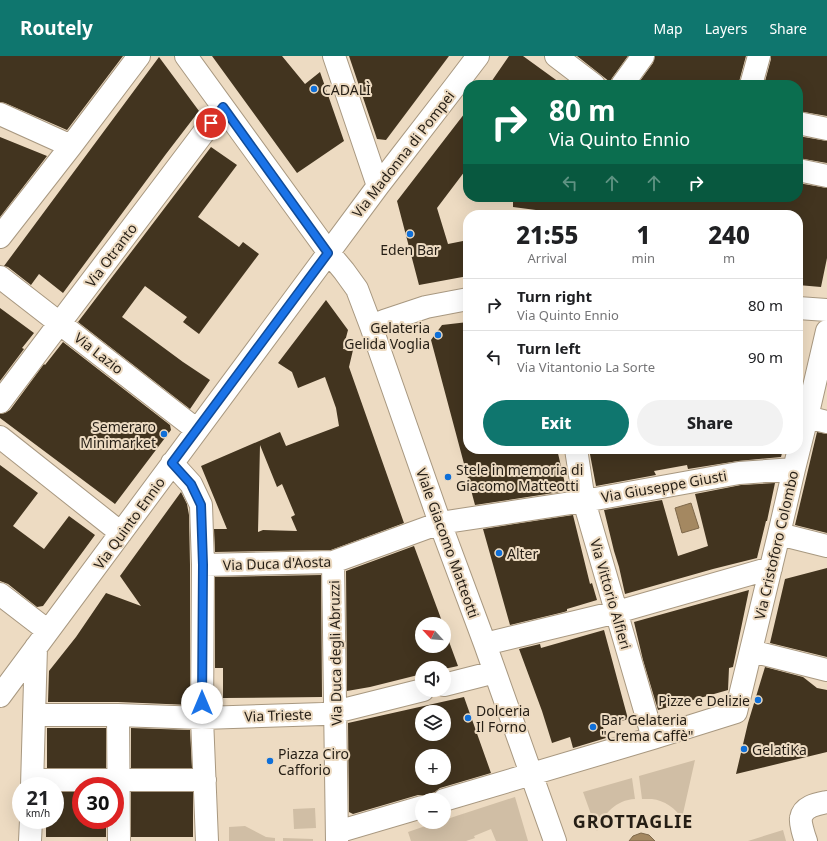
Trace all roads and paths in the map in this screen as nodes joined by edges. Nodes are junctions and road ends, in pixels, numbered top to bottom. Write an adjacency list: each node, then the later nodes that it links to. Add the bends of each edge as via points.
1 (138, 56): 17 (street)
2 (186, 56): 13 (street, Viale Giacomo Matteotti)
3 (334, 56): 20 (street)
4 (478, 56): 8 (street, Via Madonna di Pompei)
5 (556, 56): 9 (street)
6 (643, 56): 10 (street)
7 (759, 56): 11 (street)
8 (467, 80)
9 (587, 80)
10 (626, 80)
11 (752, 80)
12 (462, 90): 20 (street, Via Madonna di Pompei)
13 (223, 107): 22 (street, Viale Giacomo Matteotti); 27 (street, Via Otranto)
14 (0, 114): 17 (street)
15 (803, 123): 16 (street)
16 (827, 129)
17 (71, 146): 21 (street)
18 (803, 171): 19 (street)
19 (827, 176)
20 (378, 186): 22 (street, Via Madonna di Pompei)
21 (0, 237)
22 (328, 253): 28 (street, Viale Giacomo Matteotti, via 357,289); 32 (street, Via Quinto Ennio)
23 (0, 277): 27 (street, Via Lazio)
24 (463, 300): 28 (street, via 426,307)
25 (803, 308): 26 (street)
26 (827, 310)
27 (60, 323): 30 (street, Via Otranto); 32 (street, Via Lazio)
28 (372, 326): 40 (street, Viale Giacomo Matteotti)
29 (827, 331): 31 (street, Via Cristoforo Colombo)
30 (0, 402)
31 (817, 420): 34 (street, Via Cristoforo Colombo)
32 (197, 430): 37 (street, Via Quinto Ennio)
33 (0, 437): 41 (street)
34 (803, 450)
35 (577, 454): 39 (street, Via Vittorio Alfieri)
36 (801, 454): 38 (street, Via Cristoforo Colombo)
37 (172, 463): 41 (street, Via Quinto Ennio); 45 (street, via 191,484 201,505)
38 (794, 469): 39 (street, Via Giuseppe Giusti, via 740,473); 42 (street, Via Cristoforo Colombo)
39 (584, 501): 40 (street, Via Giuseppe Giusti); 48 (street, Via Vittorio Alfieri)
40 (440, 523): 44 (street, Via Duca d'Aosta); 50 (street, Viale Giacomo Matteotti)
41 (121, 533): 49 (street, Via Quinto Ennio)
42 (780, 534): 43 (street); 46 (street, Via Cristoforo Colombo)
43 (827, 546)
44 (333, 562): 45 (street, Via Duca d'Aosta); 57 (street, Via Duca degli Abruzzi)
45 (203, 565): 60 (street)
46 (771, 568): 48 (street); 51 (street, Via Cristoforo Colombo)
47 (0, 594): 49 (street)
48 (617, 612): 50 (street); 61 (street, Via Vittorio Alfieri)
49 (42, 639): 56 (street, Via Quinto Ennio); 58 (street)
50 (485, 644): 53 (street, Viale Giacomo Matteotti)
51 (750, 651): 52 (street); 61 (street, Via Cristoforo Colombo, via 736,712)
52 (827, 670)
53 (495, 672): 54 (street); 62 (street, Viale Giacomo Matteotti)
54 (451, 683)
55 (415, 692): 57 (street, Via Trieste)
56 (0, 696)
57 (336, 712): 60 (street, Via Trieste); 72 (street, Via Duca degli Abruzzi)
58 (35, 715): 59 (street, Via Trieste); 63 (street)
59 (118, 715): 60 (street, Via Trieste); 64 (street)
60 (202, 718): 66 (street)
61 (653, 738): 62 (street)
62 (532, 774): 67 (street); 76 (street, Viale Giacomo Matteotti)
63 (33, 777)
64 (118, 777)
65 (124, 780): 66 (street)
66 (205, 780): 75 (street)
67 (451, 798)
68 (820, 804): 77 (street, via 804,811 800,819)
69 (415, 808): 72 (street)
70 (31, 829): 73 (street)
71 (119, 829): 74 (street)
72 (337, 836)
73 (30, 841)
74 (119, 841)
75 (207, 841)
76 (555, 841)
77 (806, 841)

